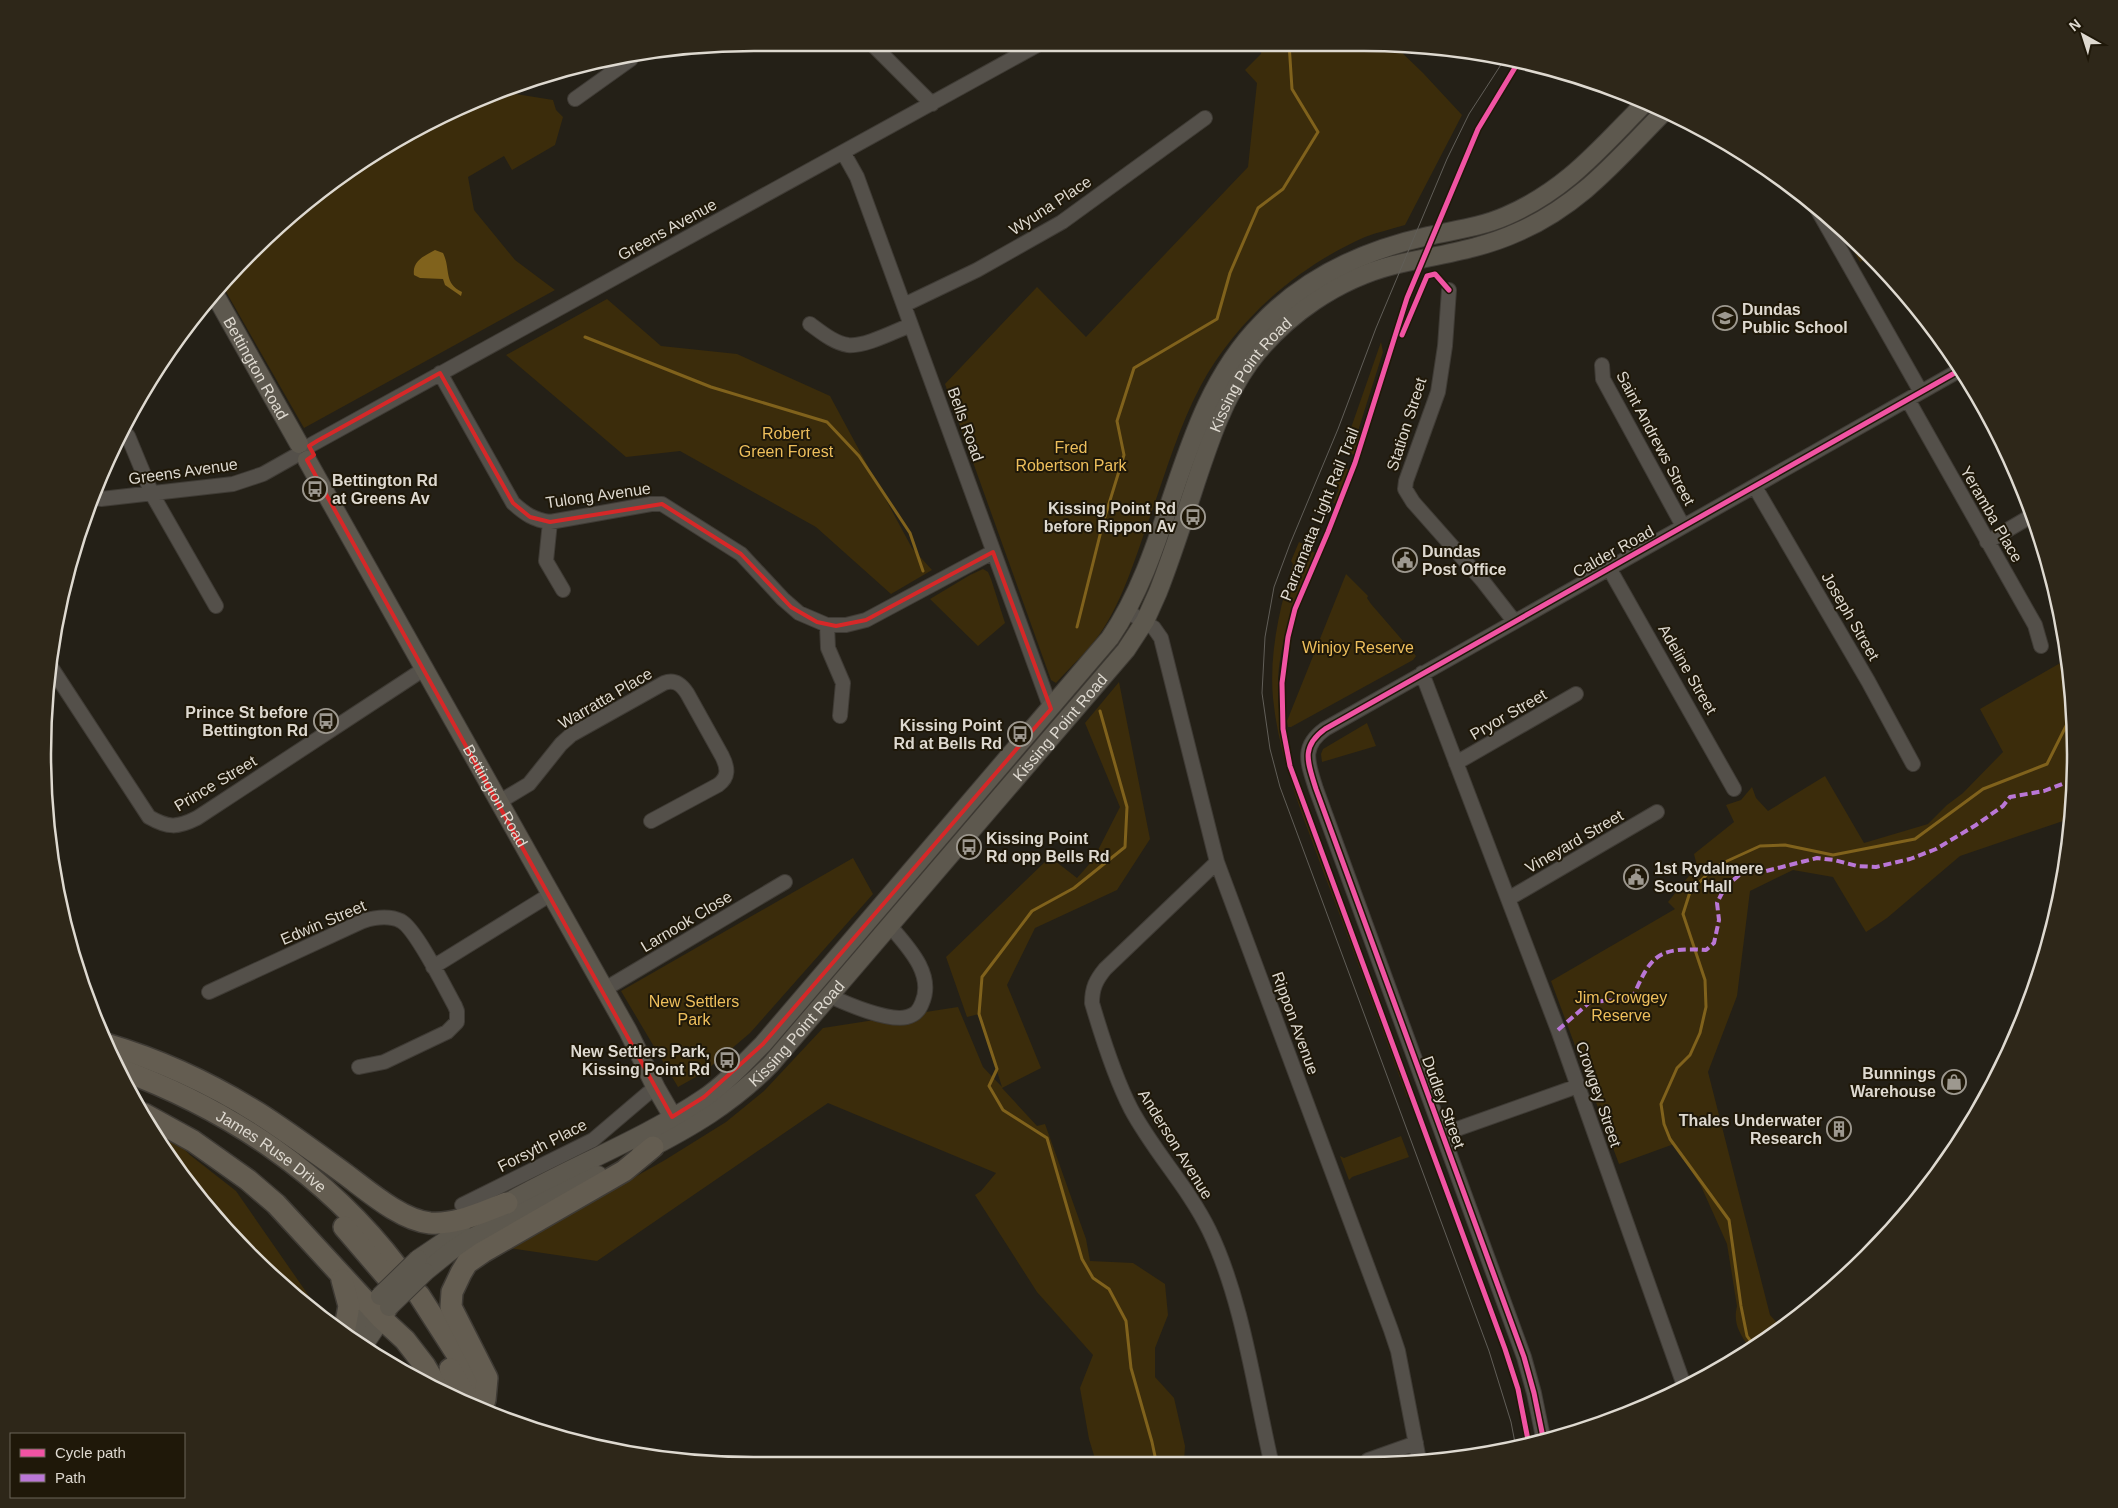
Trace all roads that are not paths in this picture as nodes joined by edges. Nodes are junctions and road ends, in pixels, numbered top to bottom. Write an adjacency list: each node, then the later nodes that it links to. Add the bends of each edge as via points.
1 (880, 51): 5 (street)
2 (1025, 51): 5 (street, Greens Avenue)
3 (625, 64): 4 (street)
4 (576, 99)
5 (932, 104): 9 (street, Greens Avenue)
6 (1640, 108): 34 (main road, Kissing Point Road, via 1585,166 1545,196 1486,223 1398,244 1344,263 1300,289 1260,324 1228,365 1207,404)
7 (1659, 117): 35 (main road, Kissing Point Road, via 1597,182 1536,224 1479,246 1362,275 1313,301 1270,338 1238,379 1223,409 1161,585)
8 (1206, 118): 13 (street, Wyuna Place, via 1062,222)
9 (843, 152): 13 (street, Bells Road, via 857,178); 17 (street, Greens Avenue)
10 (1827, 226): 19 (street)
11 (1449, 290): 36 (street, Station Street, via 1438,392 1406,481 1406,489 1409,497)
12 (218, 300): 22 (main road, Bettington Road)
13 (904, 305): 15 (street, Bells Road)
14 (810, 324): 15 (street, via 848,345 866,342)
15 (912, 325): 30 (street, Bells Road)
16 (1602, 365): 28 (street, Saint Andrews Street, via 1603,379)
17 (440, 373): 22 (street, Greens Avenue); 27 (street, Tulong Avenue, via 513,503 530,517)
18 (1954, 373): 19 (street, Calder Road)
19 (1921, 392): 20 (street, Calder Road)
20 (1908, 400): 23 (street, Calder Road); 29 (street, Yeramba Place)
21 (128, 436): 24 (street)
22 (302, 452): 24 (street, Greens Avenue, via 263,474 233,484); 39 (main road, Bettington Road)
23 (1755, 487): 28 (street, Calder Road); 46 (street, Joseph Street)
24 (152, 494): 25 (street, Greens Avenue); 33 (street)
25 (101, 499)
26 (2026, 520): 29 (street)
27 (550, 522): 32 (street, via 546,561); 37 (street, Tulong Avenue, via 662,504 741,554 799,613)
28 (1683, 526): 31 (street, Calder Road)
29 (1987, 542): 38 (street, Yeramba Place, via 2035,625)
30 (993, 552): 37 (street, Tulong Avenue, via 866,620); 43 (street, Bells Road)
31 (1609, 568): 36 (street, Calder Road); 48 (street, Adeline Street)
32 (563, 590)
33 (216, 606)
34 (1128, 611): 35 (street, Rippon Avenue); 43 (main road, Kissing Point Road, via 1087,668)
35 (1145, 621): 52 (street, Rippon Avenue, via 1161,638); 56 (main road, Kissing Point Road, via 1100,682)
36 (1514, 621): 40 (street, Calder Road)
37 (827, 625): 44 (street, via 828,648 843,683)
38 (2042, 646)
39 (424, 669): 41 (street, Prince Street, via 197,818 171,826 149,818); 49 (main road, Bettington Road)
40 (1422, 673): 45 (street, Crowgey Street); 47 (street, Calder Road, via 1315,736 1307,753)
41 (56, 675)
42 (1576, 694): 45 (street, Pryor Street)
43 (1051, 709): 68 (main road, Kissing Point Road, via 763,1044)
44 (840, 716)
45 (1456, 763): 55 (street, Crowgey Street)
46 (1914, 764)
47 (1311, 774): 69 (street, Dudley Street)
48 (1734, 789)
49 (499, 802): 51 (street, Warratta Place, via 529,784 571,735 672,681 687,693 722,756 727,772 718,784); 54 (main road, Bettington Road)
50 (1657, 812): 55 (street, Vineyard Street)
51 (651, 821)
52 (1217, 862): 84 (street, Rippon Avenue, via 1391,1330); 87 (street, Anderson Avenue, via 1097,979 1092,1003 1132,1110 1195,1205 1220,1256 1238,1314)
53 (785, 882): 58 (street, Larnook Close)
54 (551, 894): 57 (street); 58 (main road, Bettington Road)
55 (1508, 899): 64 (street, Crowgey Street)
56 (890, 926): 60 (main road, Kissing Point Road); 60 (street, via 912,953 924,975 926,987 917,1013 906,1018 893,1018)
57 (433, 967): 59 (street, Edwin Street, via 406,924 394,918 379,917 363,921); 62 (street, Edwin Street, via 457,1011 457,1022 453,1028 384,1062)
58 (605, 989): 65 (main road, Bettington Road)
59 (209, 992)
60 (830, 996): 68 (main road, Kissing Point Road, via 752,1083 716,1111)
61 (116, 1047): 71 (highway, via 190,1074 219,1090 272,1122 371,1194 409,1216 430,1223 458,1221)
62 (359, 1067)
63 (128, 1073): 75 (highway, James Ruse Drive, via 186,1096 239,1126 271,1146 326,1190 379,1243)
64 (1578, 1086): 69 (street); 80 (street, Crowgey Street)
65 (656, 1088): 68 (main road, Bettington Road); 72 (street, Forsyth Place, via 593,1140)
66 (138, 1091): 75 (highway, James Ruse Drive, via 180,1109 266,1160 320,1204 369,1254)
67 (154, 1120): 74 (highway, via 193,1141 248,1180 276,1204)
68 (677, 1124): 70 (main road, Kissing Point Road); 71 (main road, Kissing Point Road)
69 (1443, 1134): 83 (street, Dudley Street, via 1524,1357)
70 (653, 1146): 73 (main road, Kissing Point Road); 82 (highway, via 624,1171 483,1252 461,1273 452,1292 451,1307 487,1378)
71 (507, 1203): 73 (main road, Kissing Point Road, via 461,1230)
72 (462, 1205)
73 (421, 1266): 75 (main road, Kissing Point Road, bridge)
74 (340, 1274): 75 (highway); 76 (highway, via 349,1306)
75 (392, 1297): 77 (main road); 78 (main road); 79 (highway, via 405,1340); 81 (highway, James Ruse Drive, via 456,1351)
76 (345, 1325)
77 (356, 1332)
78 (367, 1340)
79 (432, 1378)
80 (1682, 1380)
81 (480, 1401)
82 (483, 1402)
83 (1542, 1434)
84 (1416, 1443): 85 (street, Rippon Avenue); 86 (street)
85 (1418, 1454)
86 (1378, 1456)
87 (1270, 1457)

